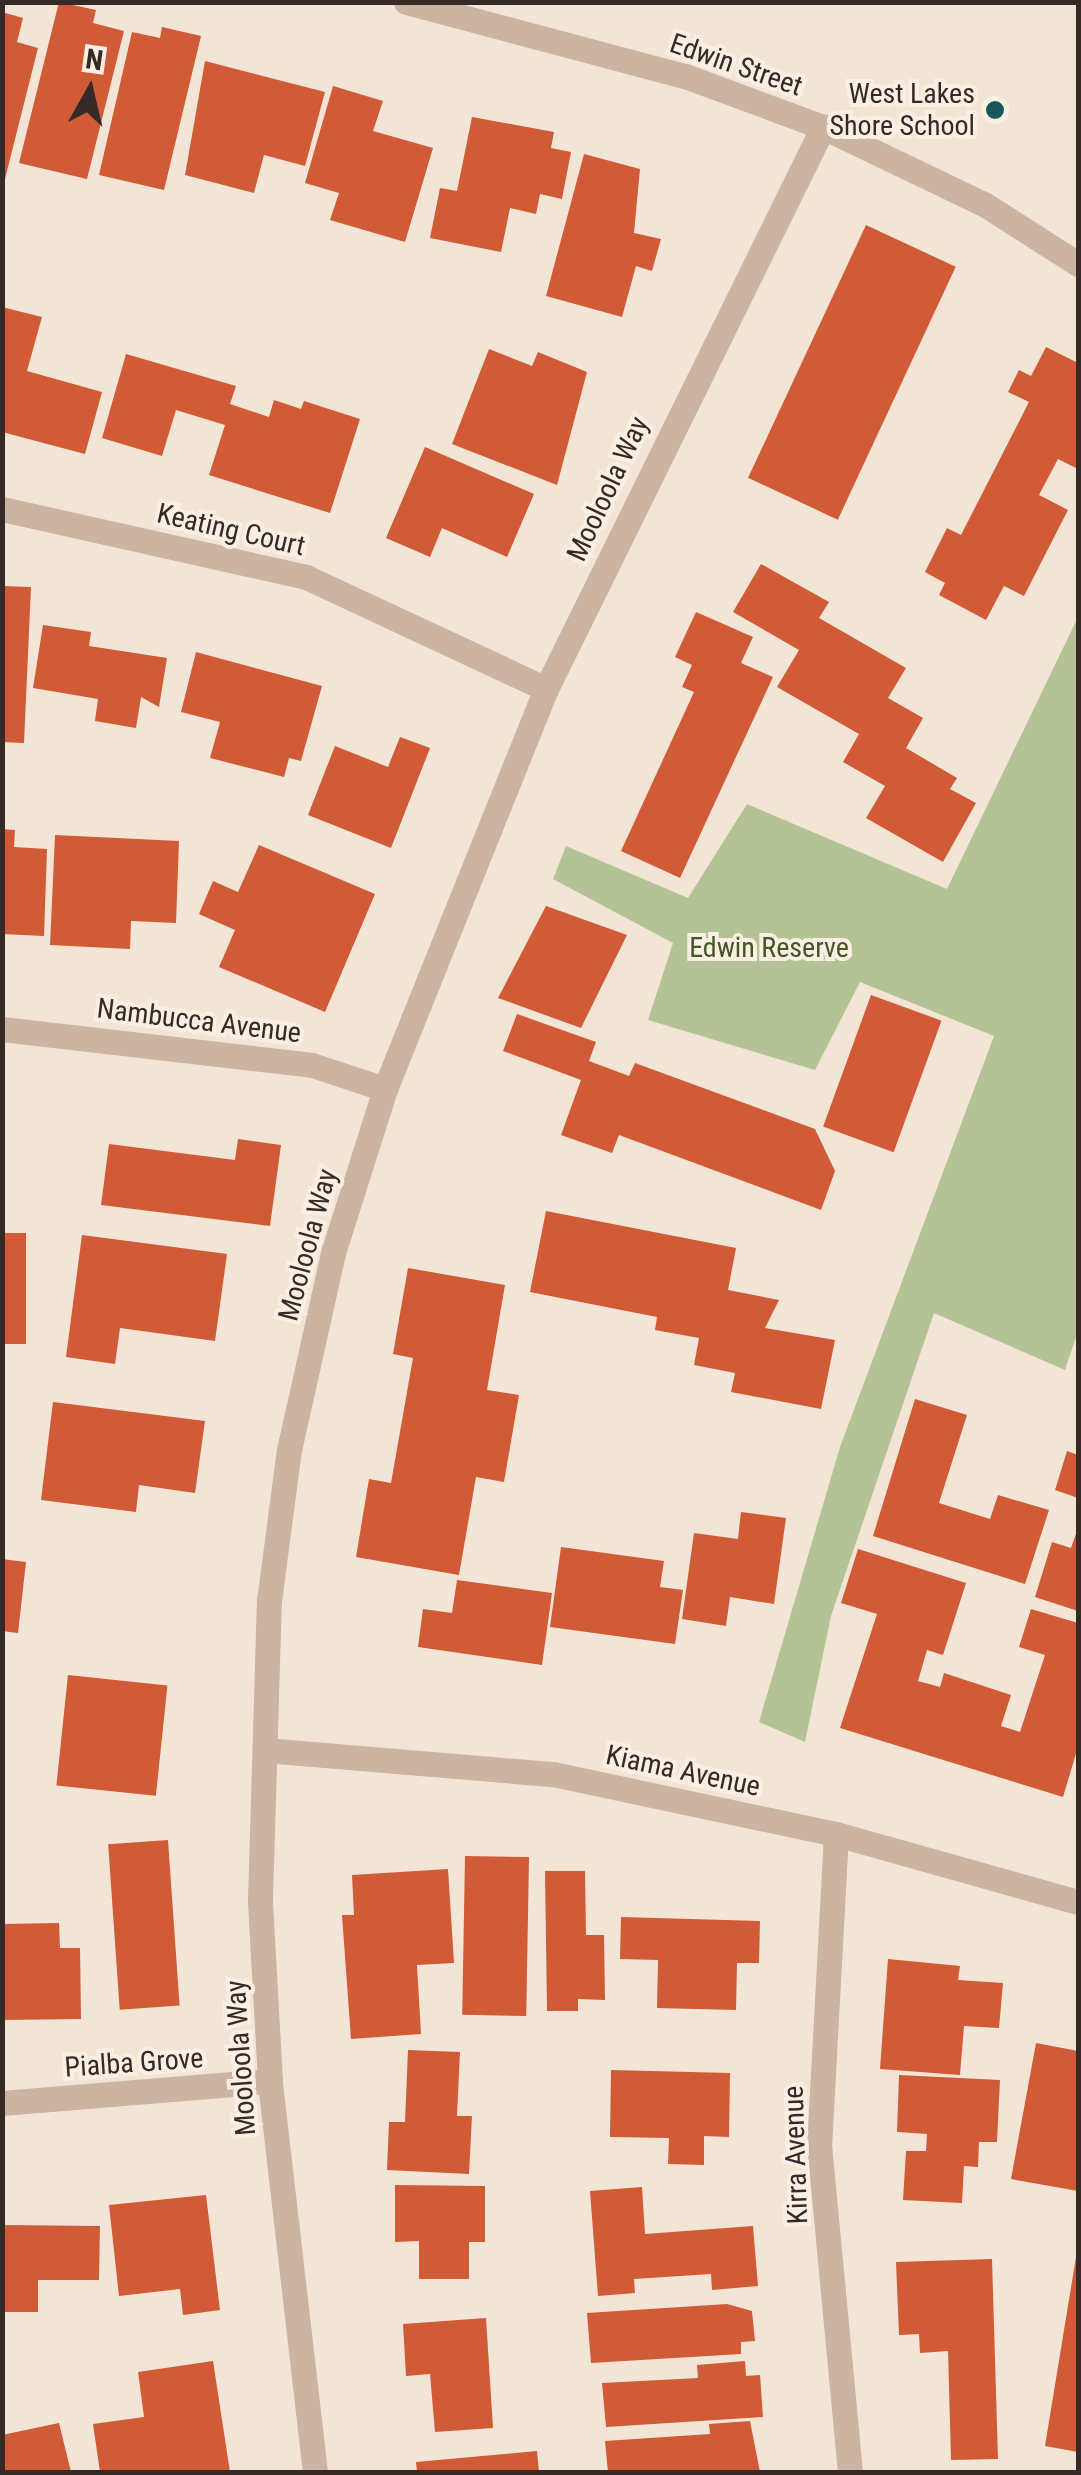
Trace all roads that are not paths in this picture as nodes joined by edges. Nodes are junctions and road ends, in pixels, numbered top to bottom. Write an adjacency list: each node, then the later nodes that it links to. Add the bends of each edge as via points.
1 (406, 2): 2 (street, Edwin Street, via 685,76)
2 (823, 126): 3 (street, Edwin Street, via 984,204); 5 (street, Mooloola Way)
3 (1078, 264)
4 (2, 509): 5 (street, Keating Court, via 306,577)
5 (546, 689): 7 (street, Mooloola Way)
6 (2, 1028): 7 (street, Nambucca Avenue, via 312,1065)
7 (385, 1089): 8 (street, Mooloola Way, via 333,1254 289,1450 269,1602)
8 (265, 1750): 9 (street, Kiama Avenue, via 553,1774); 11 (street, Mooloola Way, via 260,1900)
9 (836, 1834): 10 (street, Kiama Avenue); 14 (street, Kirra Avenue, via 819,2144)
10 (1078, 1902)
11 (270, 2081): 12 (street, Pialba Grove); 13 (street, Mooloola Way)
12 (2, 2103)
13 (315, 2472)
14 (850, 2472)

